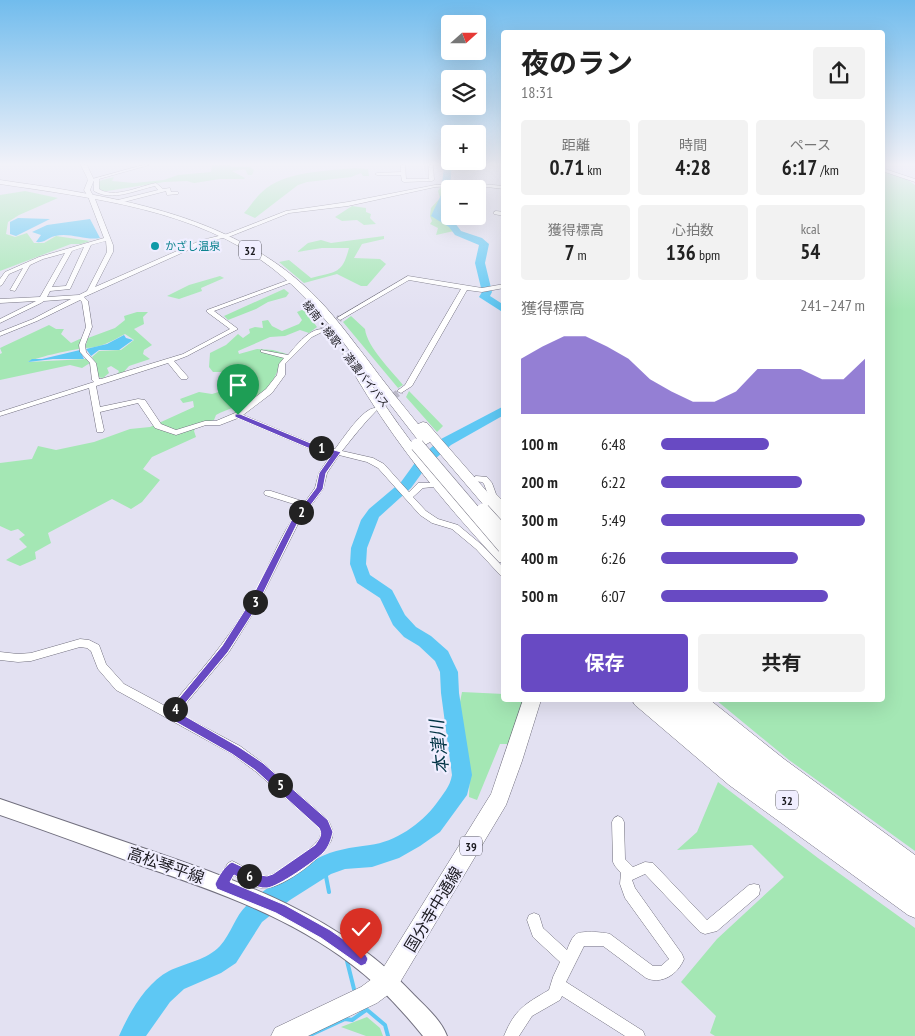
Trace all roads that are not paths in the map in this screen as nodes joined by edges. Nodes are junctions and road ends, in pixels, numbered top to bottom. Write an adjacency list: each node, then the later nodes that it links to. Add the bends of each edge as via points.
1 (96, 213): 6 (street)
2 (152, 213): 5 (main road, 綾南・綾歌・満濃バイパス / 32)
3 (166, 213): 5 (main road, 綾南・綾歌・満濃バイパス / 32)
4 (286, 213): 5 (street)
5 (220, 237): 10 (main road, 綾南・綾歌・満濃バイパス / 32); 16 (street)
6 (106, 239): 7 (street); 16 (street, via 110,254)
7 (89, 244): 8 (street); 15 (street, via 68,288)
8 (70, 249): 9 (street); 15 (street)
9 (28, 264): 11 (street, via 7,273); 13 (street, via 13,289)
10 (289, 281): 25 (main road, 綾南・綾歌・満濃バイパス / 32); 27 (street, via 209,311 235,329)
11 (0, 284)
12 (501, 287): 14 (street, via 482,290)
13 (0, 288)
14 (465, 288): 20 (street, via 408,278); 31 (street, via 408,386)
15 (48, 289): 18 (street)
16 (90, 292): 17 (street)
17 (80, 296): 18 (street); 23 (street); 29 (street, via 85,301 88,327 83,352 93,363 96,380)
18 (43, 298): 19 (street); 21 (street)
19 (0, 302)
20 (340, 318)
21 (0, 320)
22 (322, 330): 26 (street, via 310,336)
23 (0, 334)
24 (264, 351): 26 (street)
25 (352, 352): 37 (main road); 37 (main road, via 364,383)
26 (290, 357): 35 (street, via 282,364 281,375 269,391)
27 (170, 360): 28 (street); 29 (street)
28 (184, 377)
29 (104, 382): 30 (street)
30 (92, 386): 32 (street); 34 (street)
31 (402, 391)
32 (97, 410): 35 (street, via 142,402 158,426 176,433); 36 (street)
33 (373, 410): 38 (street)
34 (0, 414)
35 (238, 415): 38 (street, via 311,446)
36 (100, 430)
37 (421, 443): 39 (highway); 41 (main road); 47 (main road, bridge); 48 (main road, bridge)
38 (337, 452): 43 (street, via 381,466); 44 (street, via 322,473 319,489)
39 (452, 462): 46 (main road)
40 (476, 479): 45 (street, via 484,479 488,483)
41 (431, 481): 43 (street); 49 (main road)
42 (268, 493): 44 (street)
43 (406, 496): 50 (street, via 435,521 455,527)
44 (305, 506): 57 (street, via 252,607 225,649)
45 (501, 512)
46 (501, 514)
47 (501, 530)
48 (501, 544)
49 (501, 555)
50 (501, 571)
51 (0, 656): 57 (street, via 31,657 80,643 89,644 95,648 102,666 120,687)
52 (531, 702): 69 (main road, 国分寺中通線 / 39, via 498,799)
53 (643, 702): 66 (main road, via 736,779)
54 (665, 702): 65 (main road, 32, via 742,767)
55 (682, 702): 62 (main road, 32, via 750,757)
56 (700, 702): 60 (main road, via 816,795)
57 (171, 714): 63 (street, via 236,750 259,767 324,824 327,832 319,849 276,879 259,881 232,868)
58 (0, 807): 63 (main road, 高松琴平線)
59 (618, 822): 61 (street, via 619,862)
60 (915, 867)
61 (630, 873): 64 (street, via 648,868 706,927 712,926); 68 (street, via 626,876 626,884 630,894 676,960 670,969 651,973 605,939 580,938)
62 (915, 878)
63 (221, 884): 69 (main road, 高松琴平線, via 281,909 348,949)
64 (754, 890)
65 (915, 895)
66 (915, 908)
67 (534, 920): 68 (street, via 538,932)
68 (569, 961): 70 (street)
69 (388, 981): 71 (main road, 国分寺中通線 / 39, via 369,995); 72 (main road, 高松琴平線)
70 (559, 986): 73 (street, via 553,998 527,1011); 74 (street)
71 (283, 1036)
72 (437, 1036)
73 (511, 1036)
74 (638, 1036)

